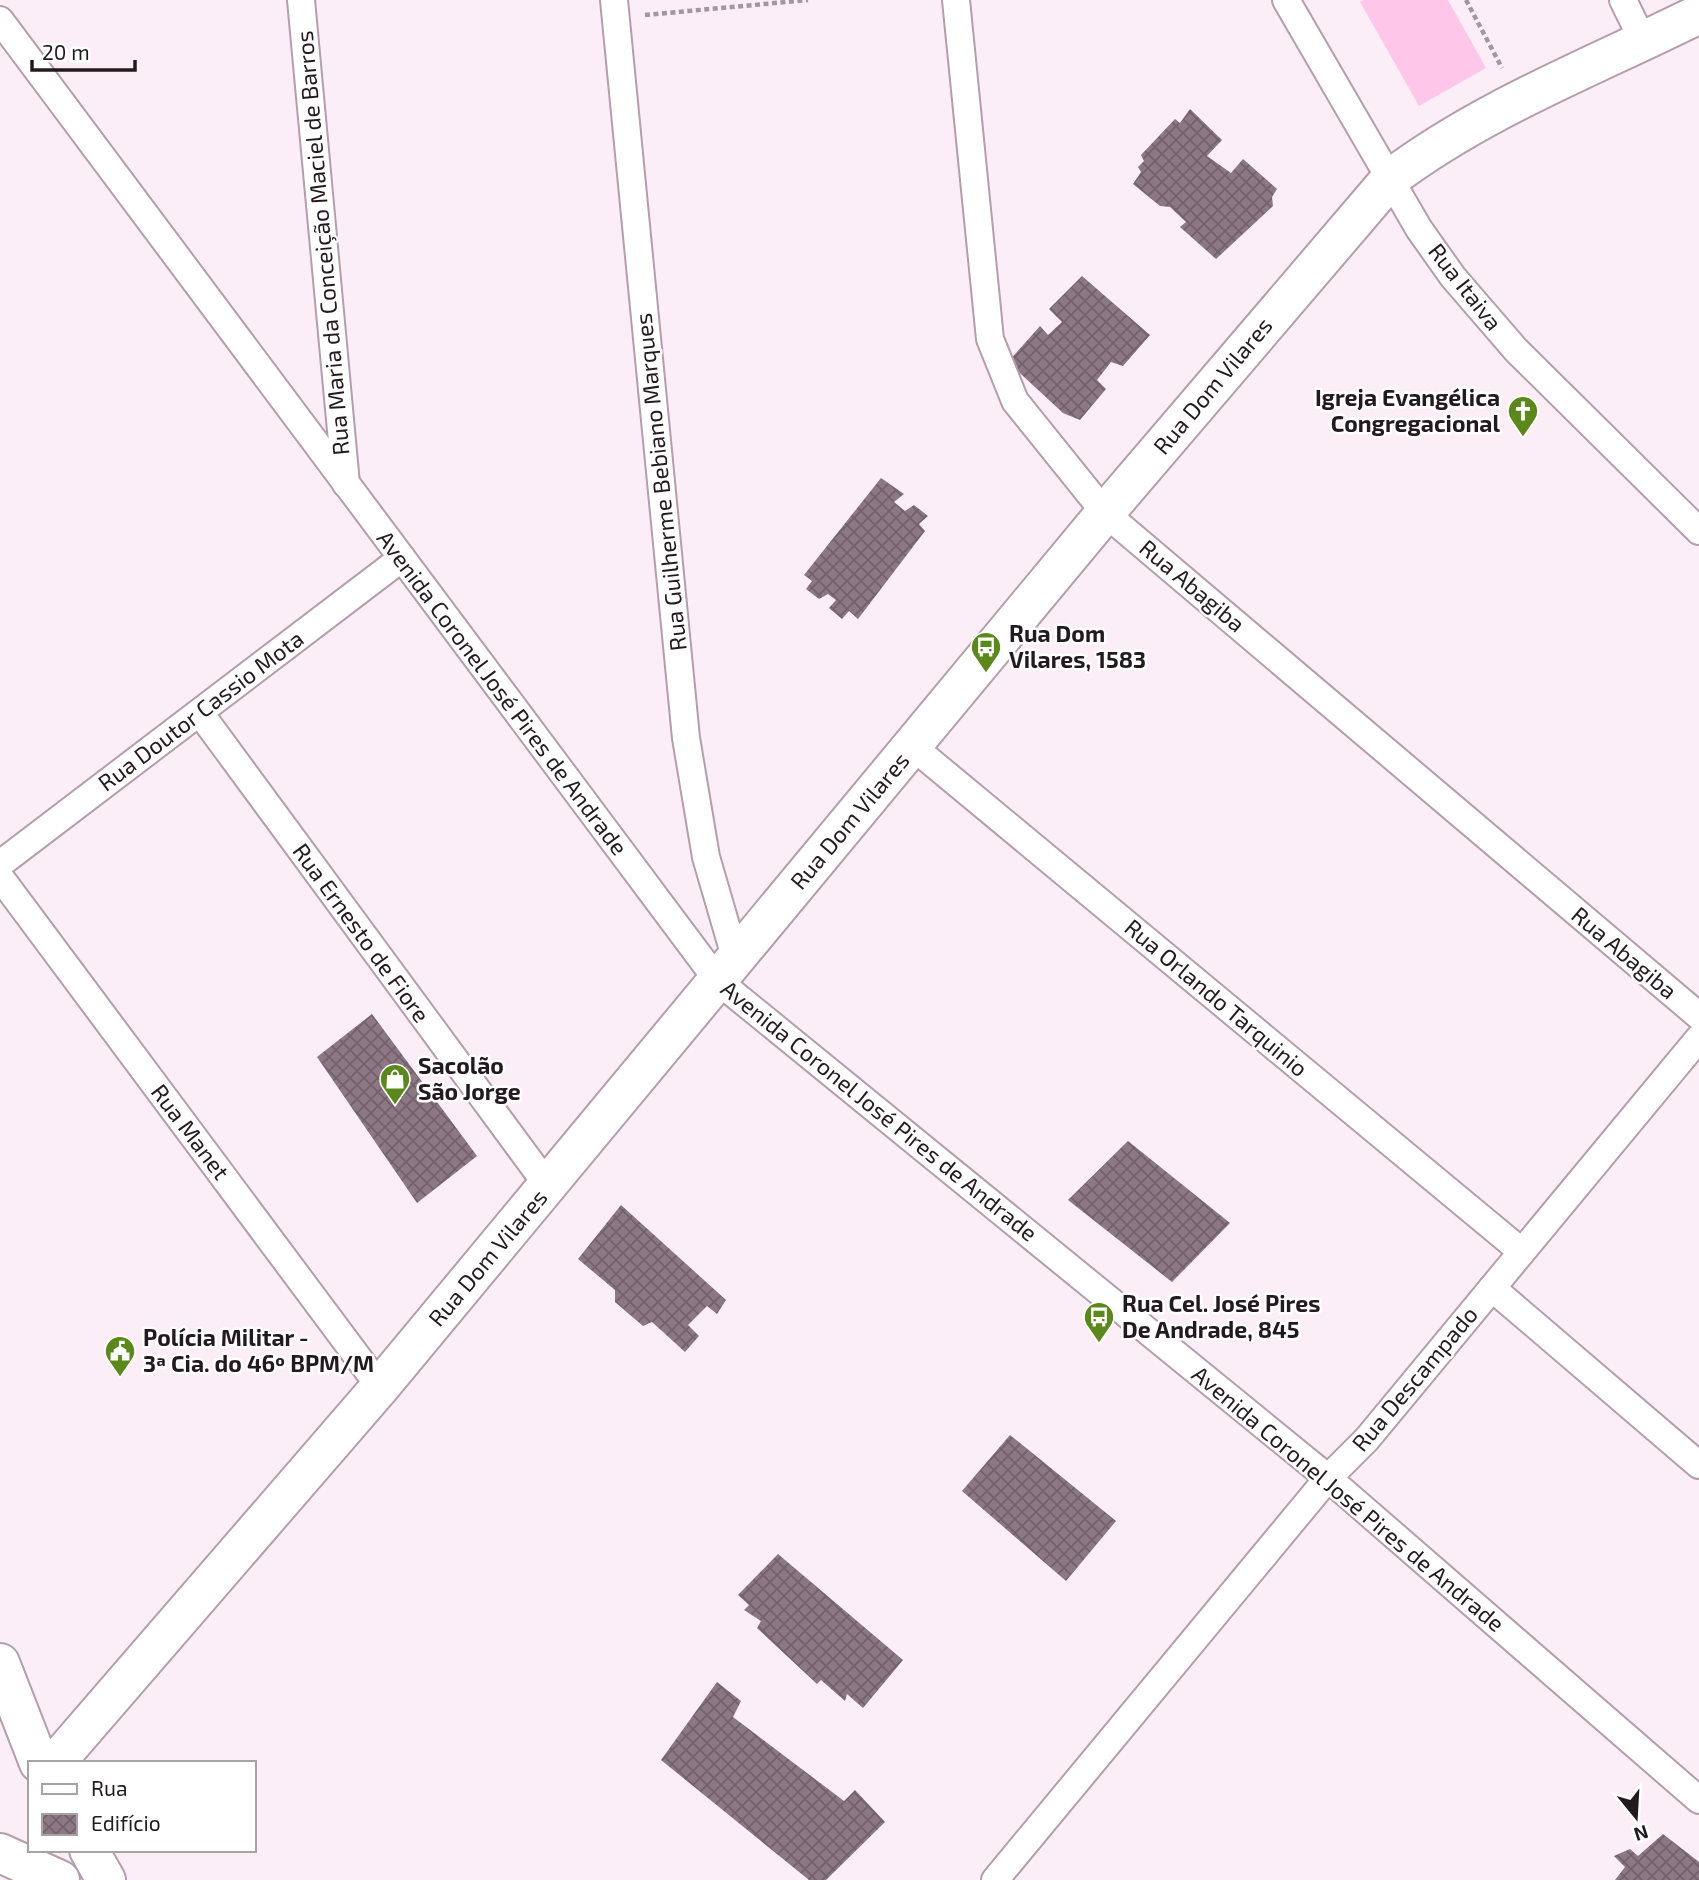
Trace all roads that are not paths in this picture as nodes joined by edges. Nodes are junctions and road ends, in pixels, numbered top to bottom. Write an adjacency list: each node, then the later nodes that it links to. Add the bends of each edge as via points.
1 (300, 0): 10 (street, Rua Maria da Conceição Maciel de Barros)
2 (956, 0): 11 (street, Rua Abagiba, via 990,339 1015,401)
3 (1286, 0): 9 (street, Rua Itaiva)
4 (1623, 0): 8 (street)
5 (615, 9): 18 (street, Rua Guilherme Bebiano Marques, via 687,738)
6 (0, 20): 10 (street, Avenida Coronel José Pires de Andrade)
7 (1696, 23): 8 (main road, Rua Dom Vilares)
8 (1643, 41): 9 (main road, Rua Dom Vilares, via 1447,139)
9 (1391, 178): 11 (main road, Rua Dom Vilares); 12 (street, Rua Itaiva, via 1453,277 1516,350)
10 (346, 486): 13 (street, Avenida Coronel José Pires de Andrade)
11 (1105, 513): 15 (main road, Rua Dom Vilares); 19 (street, Rua Abagiba)
12 (1699, 531)
13 (402, 558): 14 (street, Rua Doutor Cassio Mota); 18 (street, Avenida Coronel José Pires de Andrade)
14 (200, 713): 16 (street, Rua Doutor Cassio Mota); 21 (street, Rua Ernesto de Fiore)
15 (912, 746): 18 (main road, Rua Dom Vilares); 22 (street, Rua Orlando Tarquinio)
16 (0, 864)
17 (0, 877): 24 (street, Rua Manet)
18 (727, 971): 21 (main road, Rua Dom Vilares); 26 (street, Avenida Coronel José Pires de Andrade)
19 (1699, 1016)
20 (1699, 1038): 22 (street, Rua Descampado)
21 (548, 1186): 24 (main road, Rua Dom Vilares)
22 (1521, 1251): 23 (street, Rua Descampado)
23 (1492, 1288): 25 (street); 26 (street, Rua Descampado, via 1367,1439)
24 (380, 1387): 29 (main road, Rua Dom Vilares)
25 (1699, 1465)
26 (1328, 1478): 30 (street, Avenida Coronel José Pires de Andrade); 35 (street, Rua Descampado)
27 (0, 1663): 28 (main road)
28 (38, 1761)
29 (57, 1761)
30 (1699, 1800)
31 (90, 1852): 34 (main road)
32 (0, 1853): 33 (main road)
33 (60, 1880)
34 (106, 1880)
35 (995, 1880)

